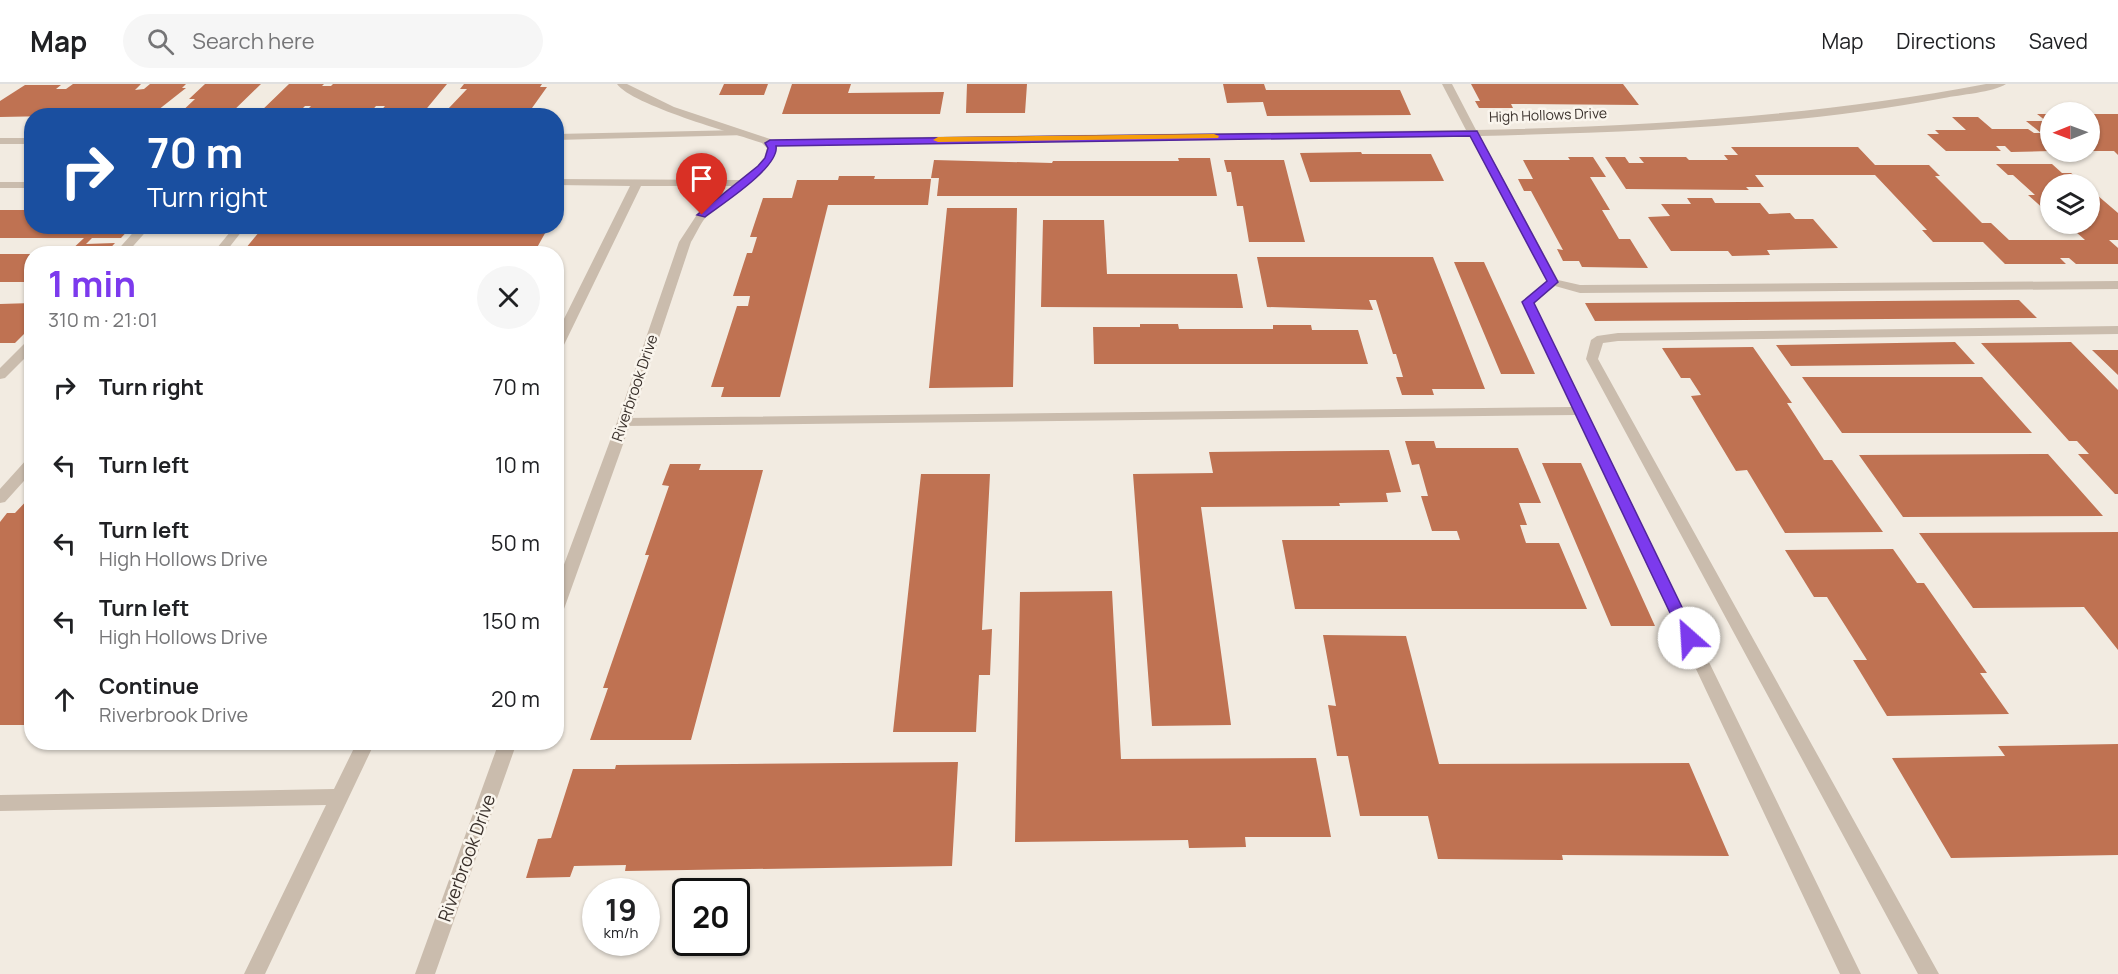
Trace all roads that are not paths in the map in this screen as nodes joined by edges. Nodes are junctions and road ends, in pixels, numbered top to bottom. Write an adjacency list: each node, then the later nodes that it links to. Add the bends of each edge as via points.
1 (622, 84): 4 (street, High Hollows Drive, via 671,109)
2 (1447, 84): 5 (street)
3 (2001, 84): 5 (street, High Hollows Drive, via 1945,96 1794,115)
4 (742, 133): 6 (street); 9 (street, High Hollows Drive)
5 (1473, 133): 9 (street, High Hollows Drive); 19 (street)
6 (564, 137)
7 (0, 141): 8 (street)
8 (24, 141)
9 (770, 143): 12 (street, via 769,159)
10 (564, 182): 11 (street)
11 (637, 182): 12 (street); 22 (street)
12 (740, 183): 26 (street, Riverbrook Drive, via 702,215 685,242)
13 (24, 184): 14 (street)
14 (0, 185)
15 (138, 234): 17 (street)
16 (235, 234): 18 (street)
17 (127, 246)
18 (225, 246)
19 (1553, 282): 20 (street, via 1580,289); 25 (street, via 1528,302)
20 (2118, 285)
21 (2118, 330): 37 (street, via 1597,340 1592,359)
22 (564, 333)
23 (24, 351): 24 (street)
24 (0, 375)
25 (1580, 411): 26 (street); 36 (street)
26 (624, 422): 29 (street, Riverbrook Drive)
27 (24, 471): 28 (street)
28 (0, 498)
29 (564, 587)
30 (362, 750): 32 (street)
31 (505, 750): 35 (street, Riverbrook Drive)
32 (339, 796): 33 (street); 34 (street)
33 (0, 803)
34 (254, 974)
35 (425, 974)
36 (1851, 974)
37 (1929, 974)

